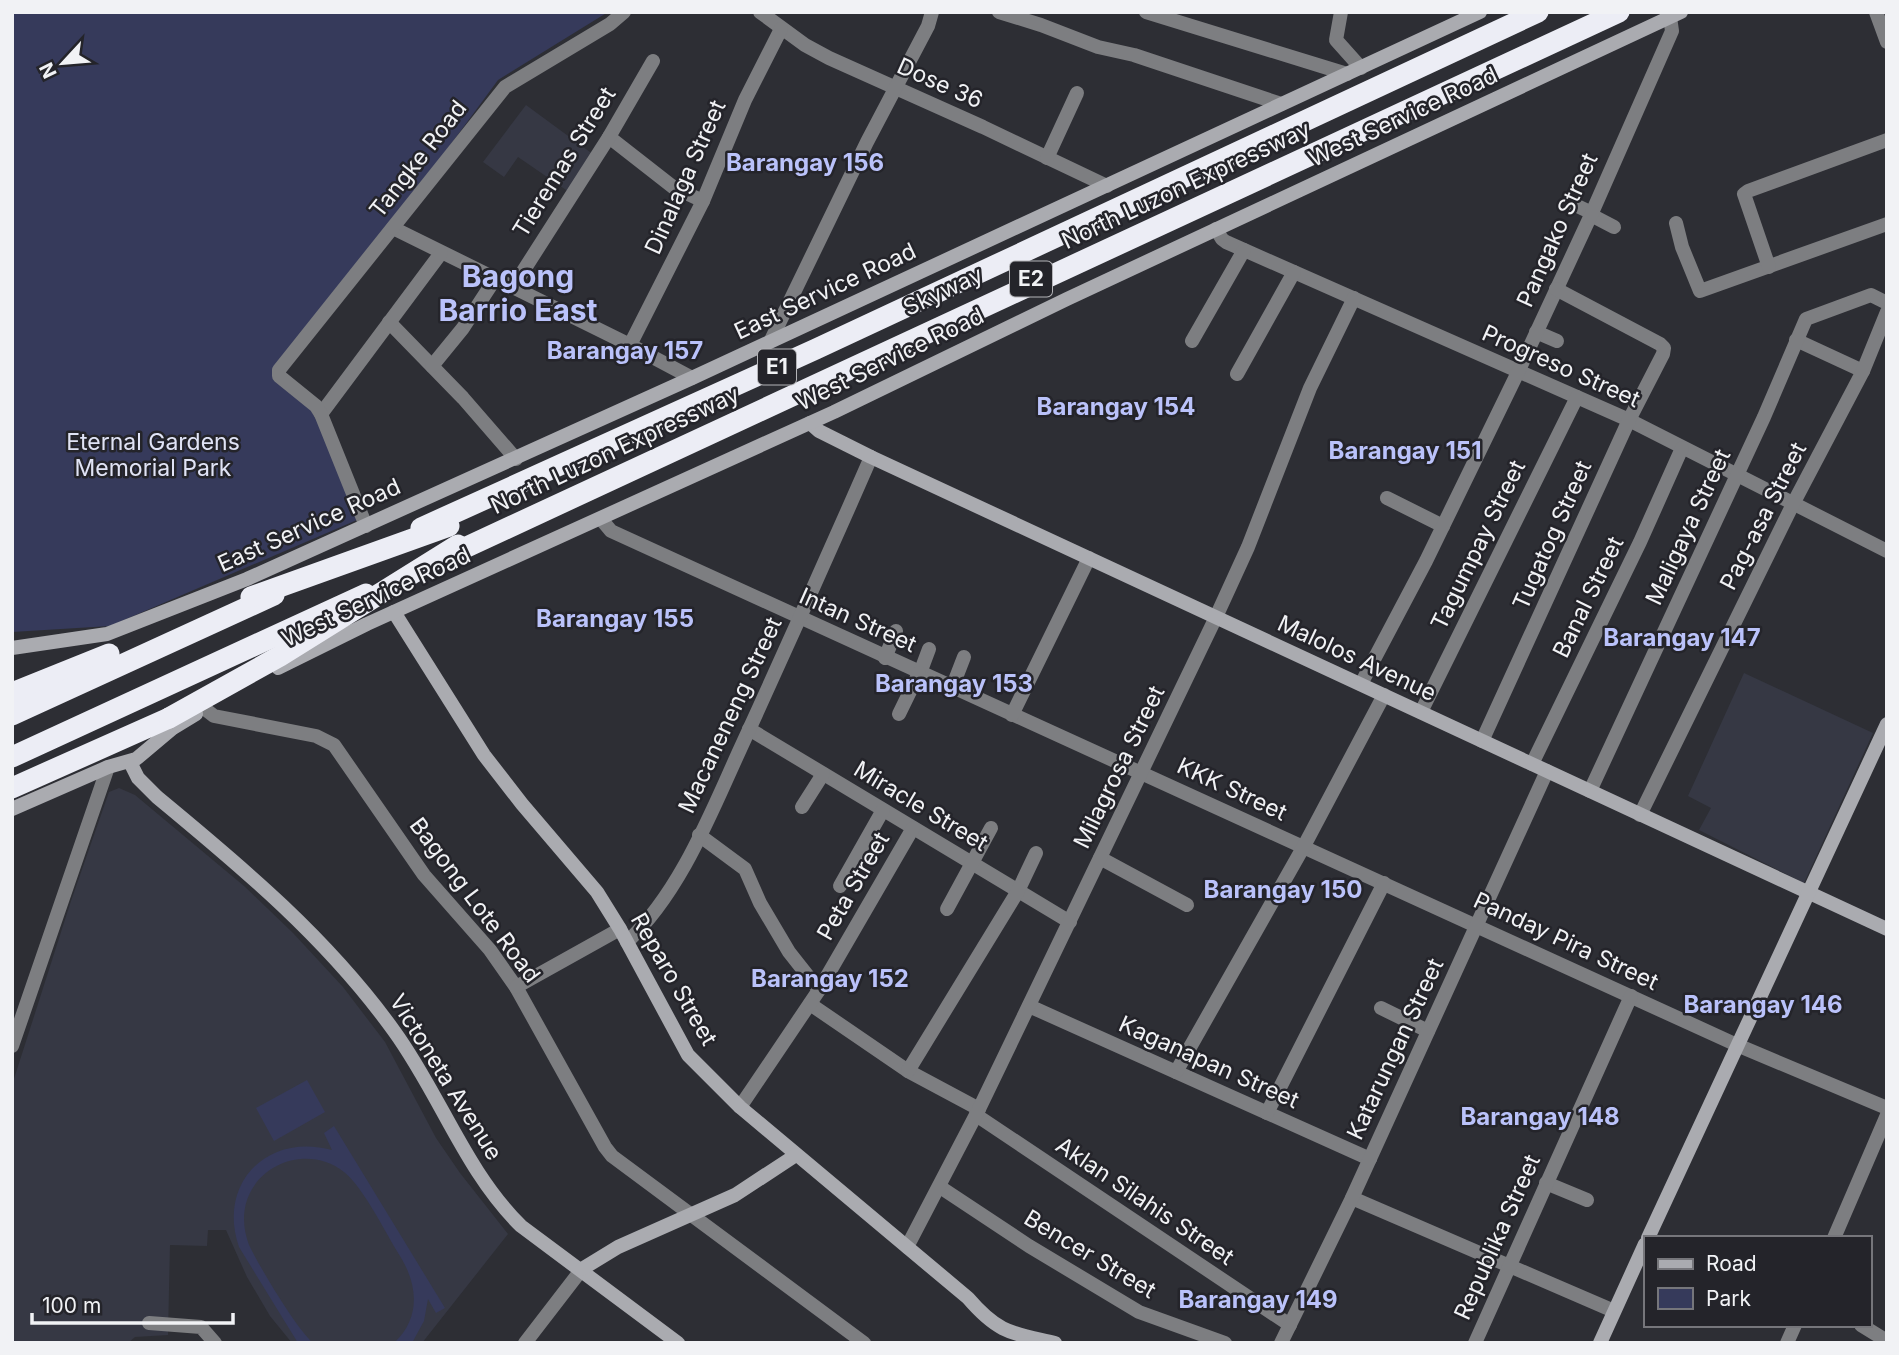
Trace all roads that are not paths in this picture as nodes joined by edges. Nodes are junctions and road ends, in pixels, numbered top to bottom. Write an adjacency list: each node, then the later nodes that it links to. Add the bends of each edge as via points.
1 (624, 12): 30 (street, Tangke Road, via 505,87)
2 (760, 12): 14 (street, Dose 36)
3 (932, 12): 18 (street)
4 (999, 12): 20 (street)
5 (1146, 12): 17 (street)
6 (1341, 12): 17 (street, via 1336,40)
7 (1480, 12): 17 (street, East Service Road)
8 (1538, 12): 87 (highway, North Luzon Expressway / E1, via 816,349)
9 (1554, 12): 68 (highway, Skyway / E2, via 745,391)
10 (1602, 12): 68 (highway, Skyway / E2)
11 (1619, 12): 92 (highway, North Luzon Expressway / E1)
12 (1876, 12): 15 (street)
13 (1675, 14): 27 (street, Pangako Street, via 1672,31); 32 (street, West Service Road)
14 (781, 29): 18 (street, Dose 36, via 829,58); 25 (street, Dinalaga Street)
15 (1887, 42)
16 (653, 61): 21 (street, Tieremas Street)
17 (1354, 71): 20 (street, East Service Road)
18 (896, 87): 23 (street, Dose 36); 45 (street)
19 (1077, 93): 23 (street)
20 (1280, 104): 24 (street, East Service Road)
21 (609, 137): 25 (street, via 673,187); 38 (street, Tieremas Street)
22 (1887, 140): 35 (street, via 1744,194)
23 (1047, 158): 24 (street, Dose 36)
24 (1107, 186): 45 (street, East Service Road)
25 (703, 201): 49 (street, Dinalaga Street)
26 (1571, 203): 27 (street)
27 (1591, 214): 31 (street); 39 (street, Pangako Street)
28 (1676, 223): 35 (street, via 1700,291)
29 (1887, 223): 35 (street)
30 (393, 228): 34 (street); 56 (street, Tangke Road, via 279,370 279,376)
31 (1614, 228)
32 (1216, 229): 33 (street, Progreso Street, via 1222,239); 58 (street, West Service Road)
33 (1244, 250): 36 (street, Progreso Street); 47 (street)
34 (441, 253): 37 (street); 43 (street)
35 (1769, 267)
36 (1294, 272): 40 (street, Progreso Street); 53 (street)
37 (495, 279): 38 (street); 50 (street)
38 (513, 287): 49 (street)
39 (1556, 289): 44 (street, Pangako Street); 57 (street, Tugatog Street, via 1664,348)
40 (1353, 298): 51 (street, Progreso Street); 72 (street, Milagrosa Street, via 1310,388)
41 (1887, 303): 46 (street, Maligaya Street, via 1871,295 1806,319)
42 (1887, 312): 52 (street, Pag-asa Street)
43 (389, 322): 50 (street); 56 (street)
44 (1536, 332): 48 (street); 51 (street, Pangako Street)
45 (771, 340): 54 (street, East Service Road)
46 (1796, 340): 52 (street); 62 (street, Maligaya Street)
47 (1192, 341)
48 (1557, 341)
49 (630, 345): 54 (street)
50 (432, 366): 61 (street)
51 (1519, 370): 55 (street, Progreso Street); 67 (street, Pangako Street)
52 (1863, 371): 64 (street, Pag-asa Street)
53 (1237, 374)
54 (692, 378): 61 (street, East Service Road)
55 (1577, 397): 57 (street, Progreso Street); 85 (street, Tagumpay Street)
56 (321, 414): 66 (street)
57 (1629, 420): 59 (street, Progreso Street); 91 (street, Tugatog Street)
58 (810, 423): 60 (street, Malolos Avenue); 65 (street, West Service Road)
59 (1682, 448): 62 (street, Progreso Street); 94 (street, Banal Street)
60 (871, 457): 70 (street, Malolos Avenue); 73 (street, Macaneneng Street)
61 (516, 459): 66 (street, East Service Road)
62 (1737, 475): 64 (street, Progreso Street); 100 (street, Maligaya Street)
63 (1387, 498): 67 (street)
64 (1793, 505): 69 (street, Progreso Street); 104 (street, Pag-asa Street)
65 (601, 519): 71 (street, West Service Road); 73 (street, Intan Street, via 611,531)
66 (366, 526): 75 (street, East Service Road, via 107,634)
67 (1443, 526): 80 (street, Pangako Street)
68 (454, 536): 82 (highway, bridge, via 251,597); 99 (highway, bridge, via 280,656 169,718)
69 (1887, 551)
70 (1089, 558): 72 (street, Malolos Avenue); 88 (street)
71 (394, 612): 84 (street, West Service Road); 121 (street, Reparo Street, via 484,755 597,892)
72 (1216, 617): 80 (street, Malolos Avenue); 97 (street, Milagrosa Street)
73 (800, 619): 77 (street, Intan Street); 90 (street, Macaneneng Street)
74 (895, 631): 77 (street)
75 (12, 648)
76 (929, 649): 79 (street)
77 (885, 657): 79 (street, Intan Street)
78 (964, 657): 81 (street)
79 (919, 673): 81 (street, Intan Street); 86 (street)
80 (1361, 684): 83 (street, Malolos Avenue)
81 (952, 688): 88 (street, Intan Street)
82 (12, 694)
83 (1384, 695): 85 (street, Malolos Avenue); 108 (street)
84 (205, 709): 93 (street, West Service Road); 122 (street, Bagong Lote Road, via 215,716 316,736 334,745 424,875)
85 (1421, 712): 91 (street, Malolos Avenue)
86 (899, 714)
87 (12, 715)
88 (1012, 715): 97 (street, Intan Street)
89 (1887, 724): 115 (street)
90 (749, 729): 98 (street, Miracle Street); 107 (street, Macaneneng Street)
91 (1482, 741): 94 (street, Malolos Avenue)
92 (12, 757)
93 (130, 762): 95 (street, West Service Road); 150 (street, Victoneta Avenue, via 157,797 331,953 395,1032 470,1161 505,1211)
94 (1532, 764): 96 (street, Malolos Avenue)
95 (108, 768): 102 (street, West Service Road); 130 (street)
96 (1547, 771): 100 (street, Malolos Avenue); 119 (street, Katarungan Street)
97 (1141, 773): 108 (street, KKK Street); 110 (street, Milagrosa Street)
98 (823, 774): 101 (street); 103 (street, Miracle Street)
99 (12, 788)
100 (1590, 791): 104 (street, Malolos Avenue)
101 (802, 807)
102 (12, 809)
103 (883, 810): 105 (street, Miracle Street); 113 (street)
104 (1640, 814): 115 (street, Malolos Avenue)
105 (913, 828): 111 (street, Miracle Street); 123 (street, Peta Street)
106 (991, 828): 111 (street)
107 (699, 835): 121 (street, Macaneneng Street, via 651,917); 123 (street, via 745,869 789,953)
108 (1304, 846): 112 (street, Panday Pira Street); 132 (street)
109 (1036, 853): 114 (street)
110 (1100, 858): 116 (street); 118 (street, Milagrosa Street)
111 (971, 863): 114 (street, Miracle Street); 117 (street)
112 (1384, 883): 119 (street, Panday Pira Street); 136 (street)
113 (840, 886)
114 (1018, 891): 118 (street, Miracle Street); 131 (street)
115 (1808, 893): 120 (street, Malolos Avenue); 129 (street)
116 (1187, 905)
117 (947, 909)
118 (1070, 922): 126 (street, Milagrosa Street)
119 (1476, 926): 124 (street, Panday Pira Street); 128 (street, Katarungan Street)
120 (1887, 929)
121 (624, 936): 122 (street, Macaneneng Street); 133 (street, Reparo Street, via 688,1055)
122 (516, 987): 144 (street, Bagong Lote Road, via 605,1147)
123 (819, 990): 125 (street, Peta Street)
124 (1631, 996): 129 (street, Panday Pira Street); 140 (street, Republika Street)
125 (810, 1004): 131 (street, Aklan Silahis Street); 133 (street, Peta Street)
126 (1029, 1006): 132 (street, Kaganapan Street); 135 (street, Milagrosa Street)
127 (1381, 1008): 128 (street)
128 (1428, 1031): 139 (street, Katarungan Street)
129 (1737, 1045): 134 (street, Panday Pira Street); 145 (street)
130 (12, 1046)
131 (908, 1070): 135 (street, Aklan Silahis Street)
132 (1176, 1072): 136 (street, Kaganapan Street)
133 (740, 1107): 138 (street, Reparo Street)
134 (1887, 1108)
135 (977, 1112): 141 (street, Milagrosa Street); 153 (street, Aklan Silahis Street)
136 (1267, 1113): 139 (street, Kaganapan Street)
137 (1887, 1115): 146 (street)
138 (796, 1155): 144 (street, via 735,1195); 147 (street, Reparo Street)
139 (1370, 1159): 142 (street, Katarungan Street)
140 (1546, 1184): 143 (street); 149 (street, Republika Street)
141 (940, 1187): 147 (street, Milagrosa Street); 162 (street, Bencer Street, via 1145,1315)
142 (1352, 1198): 149 (street); 153 (street, Katarungan Street)
143 (1587, 1200)
144 (692, 1216): 150 (street, via 618,1247); 160 (street, Bagong Lote Road)
145 (1650, 1236)
146 (1835, 1236)
147 (907, 1247): 161 (street, Reparo Street, via 1002,1328)
148 (1644, 1249): 151 (street)
149 (1509, 1266): 151 (street); 164 (street, Republika Street)
150 (582, 1269): 158 (street); 159 (street, Victoneta Avenue)
151 (1614, 1311): 165 (street)
152 (149, 1323): 157 (street, via 201,1327)
153 (1290, 1325): 163 (street, Katarungan Street)
154 (1794, 1327): 166 (street)
155 (1864, 1327): 156 (street)
156 (1887, 1341)
157 (215, 1343)
158 (525, 1343)
159 (678, 1343)
160 (864, 1343)
161 (1054, 1343)
162 (1225, 1343)
163 (1281, 1343)
164 (1475, 1343)
165 (1600, 1343)
166 (1787, 1343)

